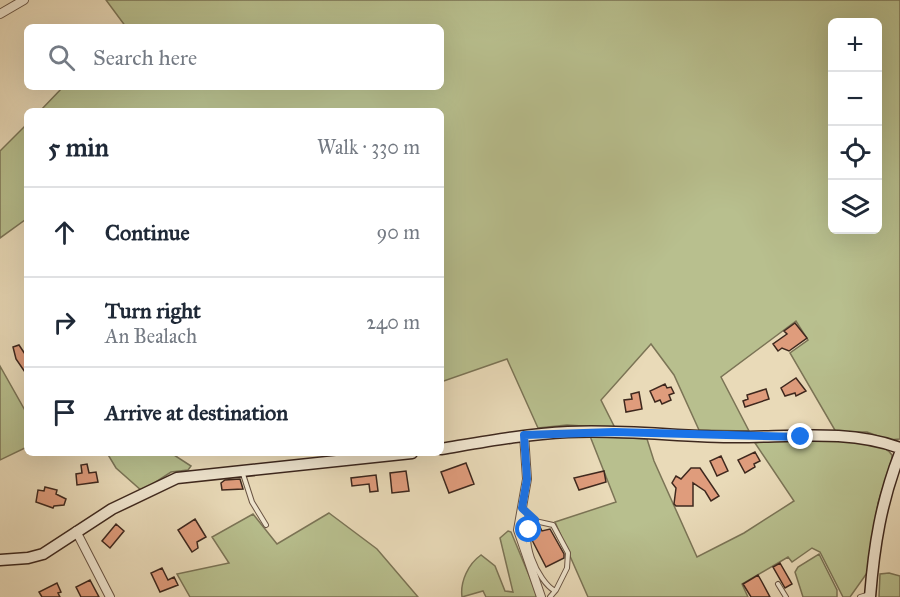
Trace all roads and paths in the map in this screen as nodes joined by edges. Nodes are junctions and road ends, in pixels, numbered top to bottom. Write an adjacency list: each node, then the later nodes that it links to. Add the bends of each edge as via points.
1 (24, 0): 2 (street)
2 (0, 14)
3 (524, 435): 4 (street); 5 (street, via 614,432 865,437); 9 (street, via 527,479)
4 (444, 448)
5 (900, 448)
6 (900, 453): 16 (street, via 877,530)
7 (384, 456): 8 (street)
8 (242, 471): 11 (lane, via 252,502); 12 (street, via 166,482)
9 (522, 508): 10 (lane); 18 (street, via 518,530)
10 (535, 520): 15 (lane, via 528,542 542,582); 15 (lane, via 553,525 568,553 567,568)
11 (266, 525)
12 (76, 531): 13 (street, via 37,556); 17 (street)
13 (0, 560)
14 (778, 584): 20 (lane)
15 (555, 591): 19 (lane)
16 (867, 596)
17 (110, 597)
18 (541, 597)
19 (550, 597)
20 (786, 597)

